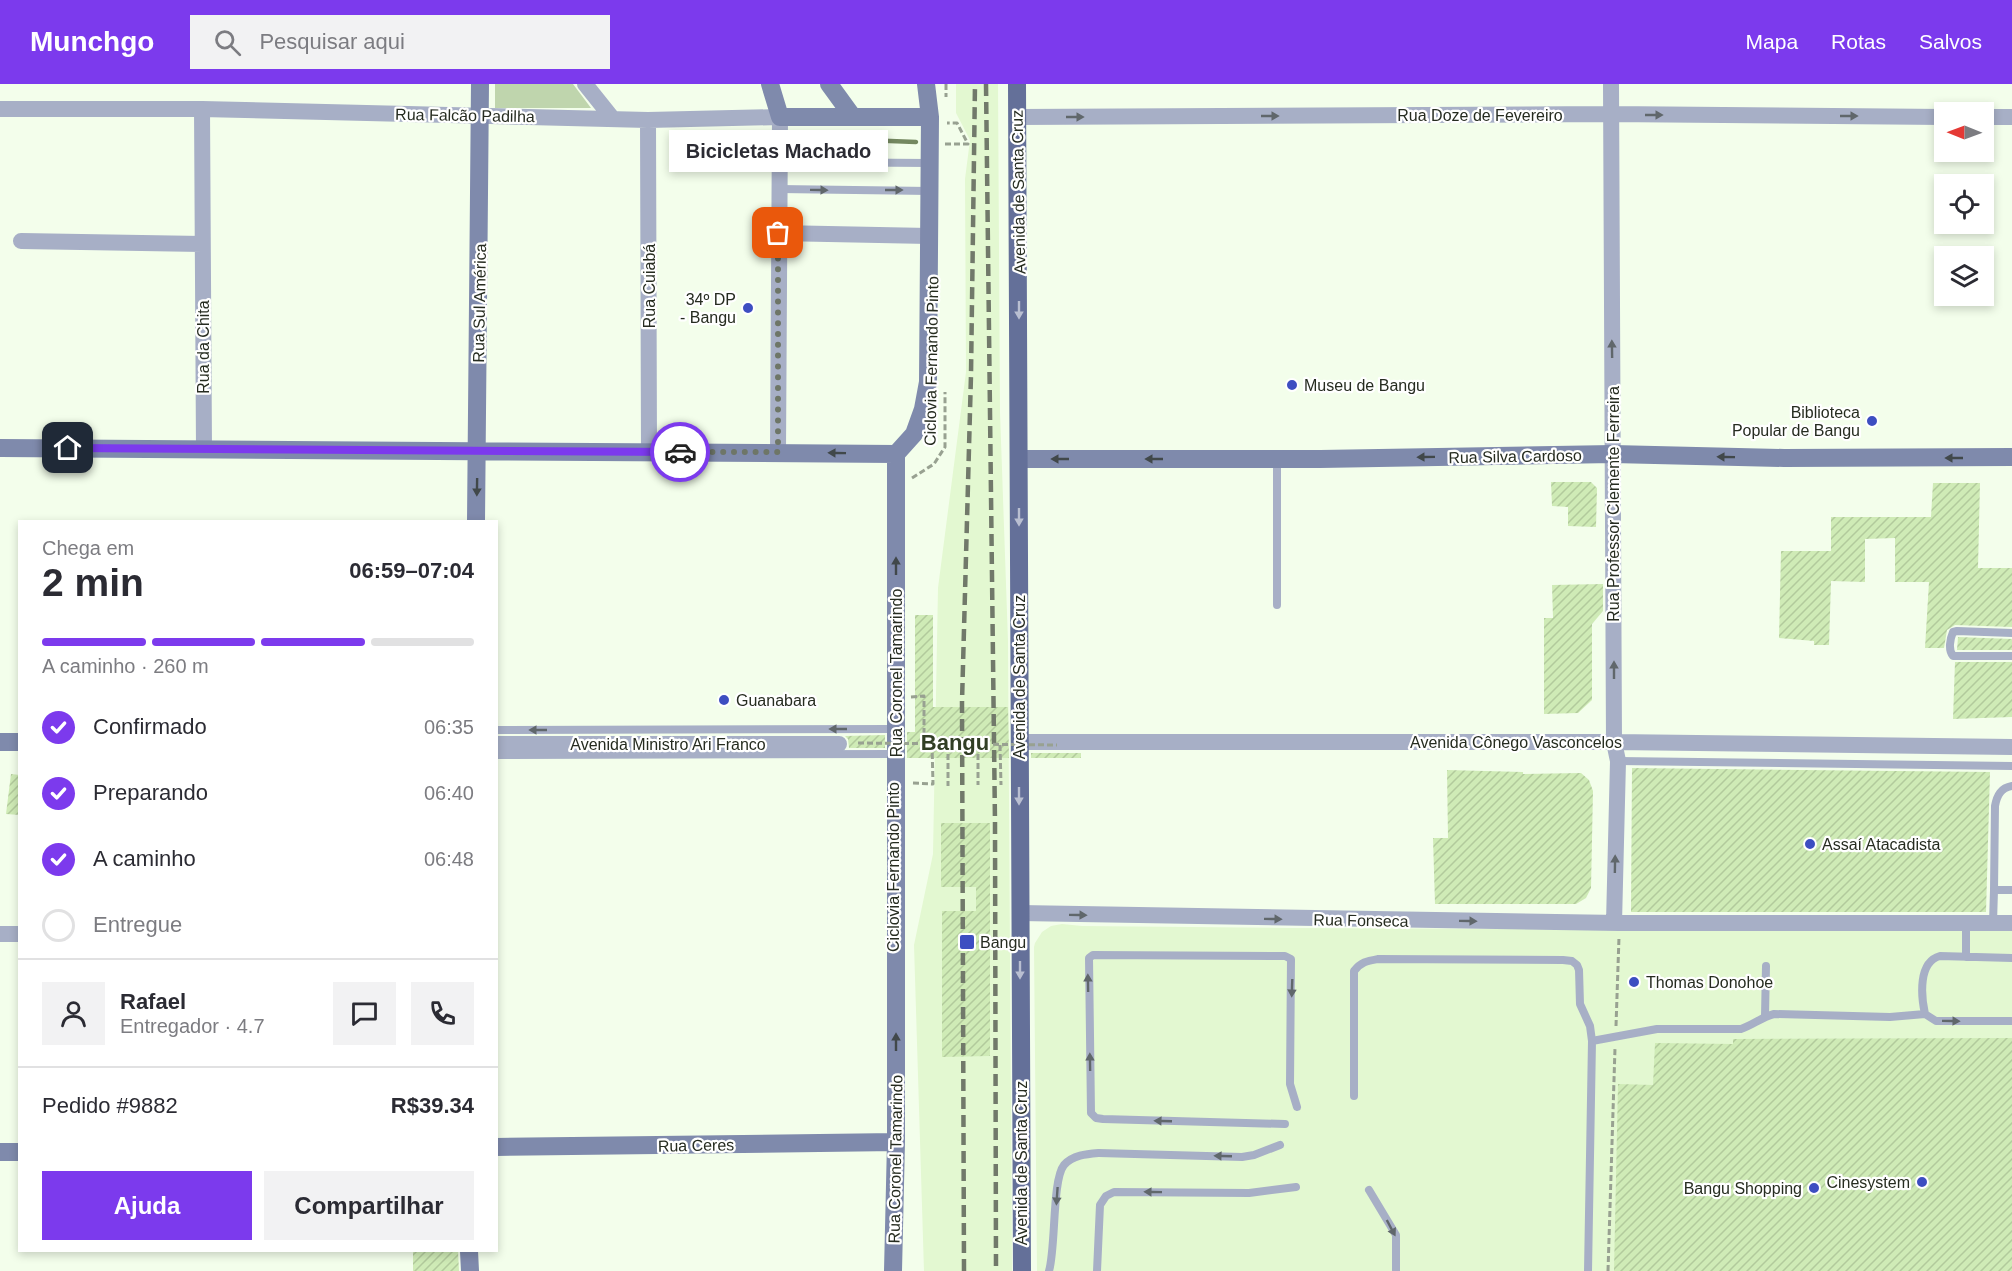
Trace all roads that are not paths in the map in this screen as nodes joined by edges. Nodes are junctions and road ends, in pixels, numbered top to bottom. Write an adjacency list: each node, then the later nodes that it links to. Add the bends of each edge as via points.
1 (480, 84): 11 (main road, Rua Sul América)
2 (585, 84): 18 (street)
3 (770, 84): 12 (main road)
4 (829, 84): 13 (main road)
5 (926, 84): 20 (main road)
6 (1017, 84): 14 (main road, Avenida de Santa Cruz)
7 (1611, 84): 10 (street, Rua Professor Clemente Ferreira)
8 (202, 109): 9 (street, Rua Falcão Padilha); 11 (street, Rua Falcão Padilha); 28 (street, Rua da Chita)
9 (0, 110)
10 (1610, 114): 14 (street, Rua Doze de Fevereiro, one-way to 10); 15 (street, Rua Doze de Fevereiro, one-way to 15); 35 (street, Rua Professor Clemente Ferreira, one-way to 10)
11 (481, 116): 18 (street, Rua Falcão Padilha); 31 (main road, Rua Sul América)
12 (780, 117): 13 (main road, Rua Falcão Padilha); 19 (street, Rua Falcão Padilha); 22 (street)
13 (853, 117): 20 (main road, Rua Falcão Padilha)
14 (1017, 117): 37 (main road, Avenida de Santa Cruz, one-way to 37)
15 (1934, 117)
16 (1994, 117): 17 (street)
17 (2012, 117)
18 (613, 119): 19 (street, Rua Falcão Padilha)
19 (648, 120): 32 (street, Rua Cuiabá)
20 (940, 122): 21 (main road)
21 (938, 159): 22 (lane); 24 (main road)
22 (779, 162): 23 (street)
23 (778, 189): 24 (lane, one-way to 24); 25 (street)
24 (930, 191): 26 (main road)
25 (778, 233): 26 (street); 33 (street)
26 (929, 236): 34 (main road, via 928,382 914,434)
27 (21, 241): 28 (street)
28 (202, 244): 30 (street, Rua da Chita)
29 (0, 448): 30 (main road)
30 (204, 449): 31 (main road)
31 (477, 452): 32 (main road); 39 (main road, Rua Sul América, one-way to 39)
32 (649, 452): 33 (main road)
33 (778, 452): 34 (main road, one-way to 33)
34 (896, 454): 50 (main road, Rua Coronel Tamarindo, one-way to 34)
35 (1613, 454): 36 (main road, Rua Silva Cardoso, one-way to 35); 38 (main road, Rua Silva Cardoso, one-way to 38); 47 (street, Rua Professor Clemente Ferreira, one-way to 35)
36 (2012, 457)
37 (1018, 459): 38 (main road, Rua Silva Cardoso, one-way to 37); 46 (main road, Avenida de Santa Cruz, one-way to 46)
38 (1277, 459): 40 (lane)
39 (476, 520)
40 (1276, 605)
41 (2012, 633): 42 (lane, via 1953,632 1950,652 1953,656)
42 (2012, 656)
43 (498, 730): 50 (lane, one-way to 43)
44 (0, 742): 45 (main road)
45 (18, 742)
46 (1019, 742): 47 (street, Avenida Cônego Vasconcelos); 58 (main road, Avenida de Santa Cruz, one-way to 58)
47 (1614, 742): 51 (street, Avenida Cônego Vasconcelos); 53 (street, Rua Professor Clemente Ferreira)
48 (498, 744): 49 (street, Avenida Ministro Ari Franco)
49 (839, 744)
50 (901, 744): 52 (lane); 75 (main road, Rua Coronel Tamarindo, one-way to 50)
51 (2012, 747)
52 (498, 755)
53 (1618, 761): 54 (lane); 59 (street, Rua Professor Clemente Ferreira, one-way to 53)
54 (2012, 766)
55 (2012, 786): 56 (lane, via 2002,789 1995,806)
56 (1994, 890): 57 (lane); 61 (lane)
57 (2012, 890)
58 (1020, 913): 59 (street, Rua Fonseca, one-way to 59); 85 (main road, Avenida de Santa Cruz, one-way to 85)
59 (1617, 923): 60 (street, Rua Fonseca)
60 (1962, 923): 61 (street); 65 (lane)
61 (1993, 923): 62 (street)
62 (2012, 923)
63 (0, 934): 64 (street)
64 (18, 934)
65 (1966, 957): 66 (lane); 68 (lane, via 1940,956 1928,962 1923,984)
66 (2012, 958)
67 (1766, 966): 69 (lane)
68 (1925, 1014): 69 (lane); 70 (lane, one-way to 70, via 1936,1021)
69 (1765, 1016): 71 (lane, via 1742,1029 1657,1029)
70 (2012, 1021)
71 (1592, 1041): 72 (lane, via 1580,1004 1579,970 1572,962 1366,961 1354,971); 89 (lane)
72 (1354, 1096)
73 (1297, 1107): 74 (lane, one-way to 73, via 1103,1119 1090,1113 1089,958 1286,956 1292,960 1290,1084)
74 (1285, 1124)
75 (896, 1142): 77 (main road, Rua Ceres); 84 (main road, Rua Coronel Tamarindo)
76 (1280, 1145): 86 (lane, one-way to 86, via 1242,1157 1099,1153 1072,1158 1063,1166 1057,1186)
77 (498, 1147)
78 (0, 1152): 79 (main road)
79 (18, 1152)
80 (1296, 1187): 87 (lane, one-way to 87, via 1249,1193 1114,1192 1100,1205)
81 (1369, 1190): 88 (lane, one-way to 88, via 1396,1235)
82 (469, 1252): 83 (main road)
83 (470, 1271)
84 (893, 1271)
85 (1022, 1271)
86 (1049, 1271)
87 (1097, 1271)
88 (1396, 1271)
89 (1588, 1271)

